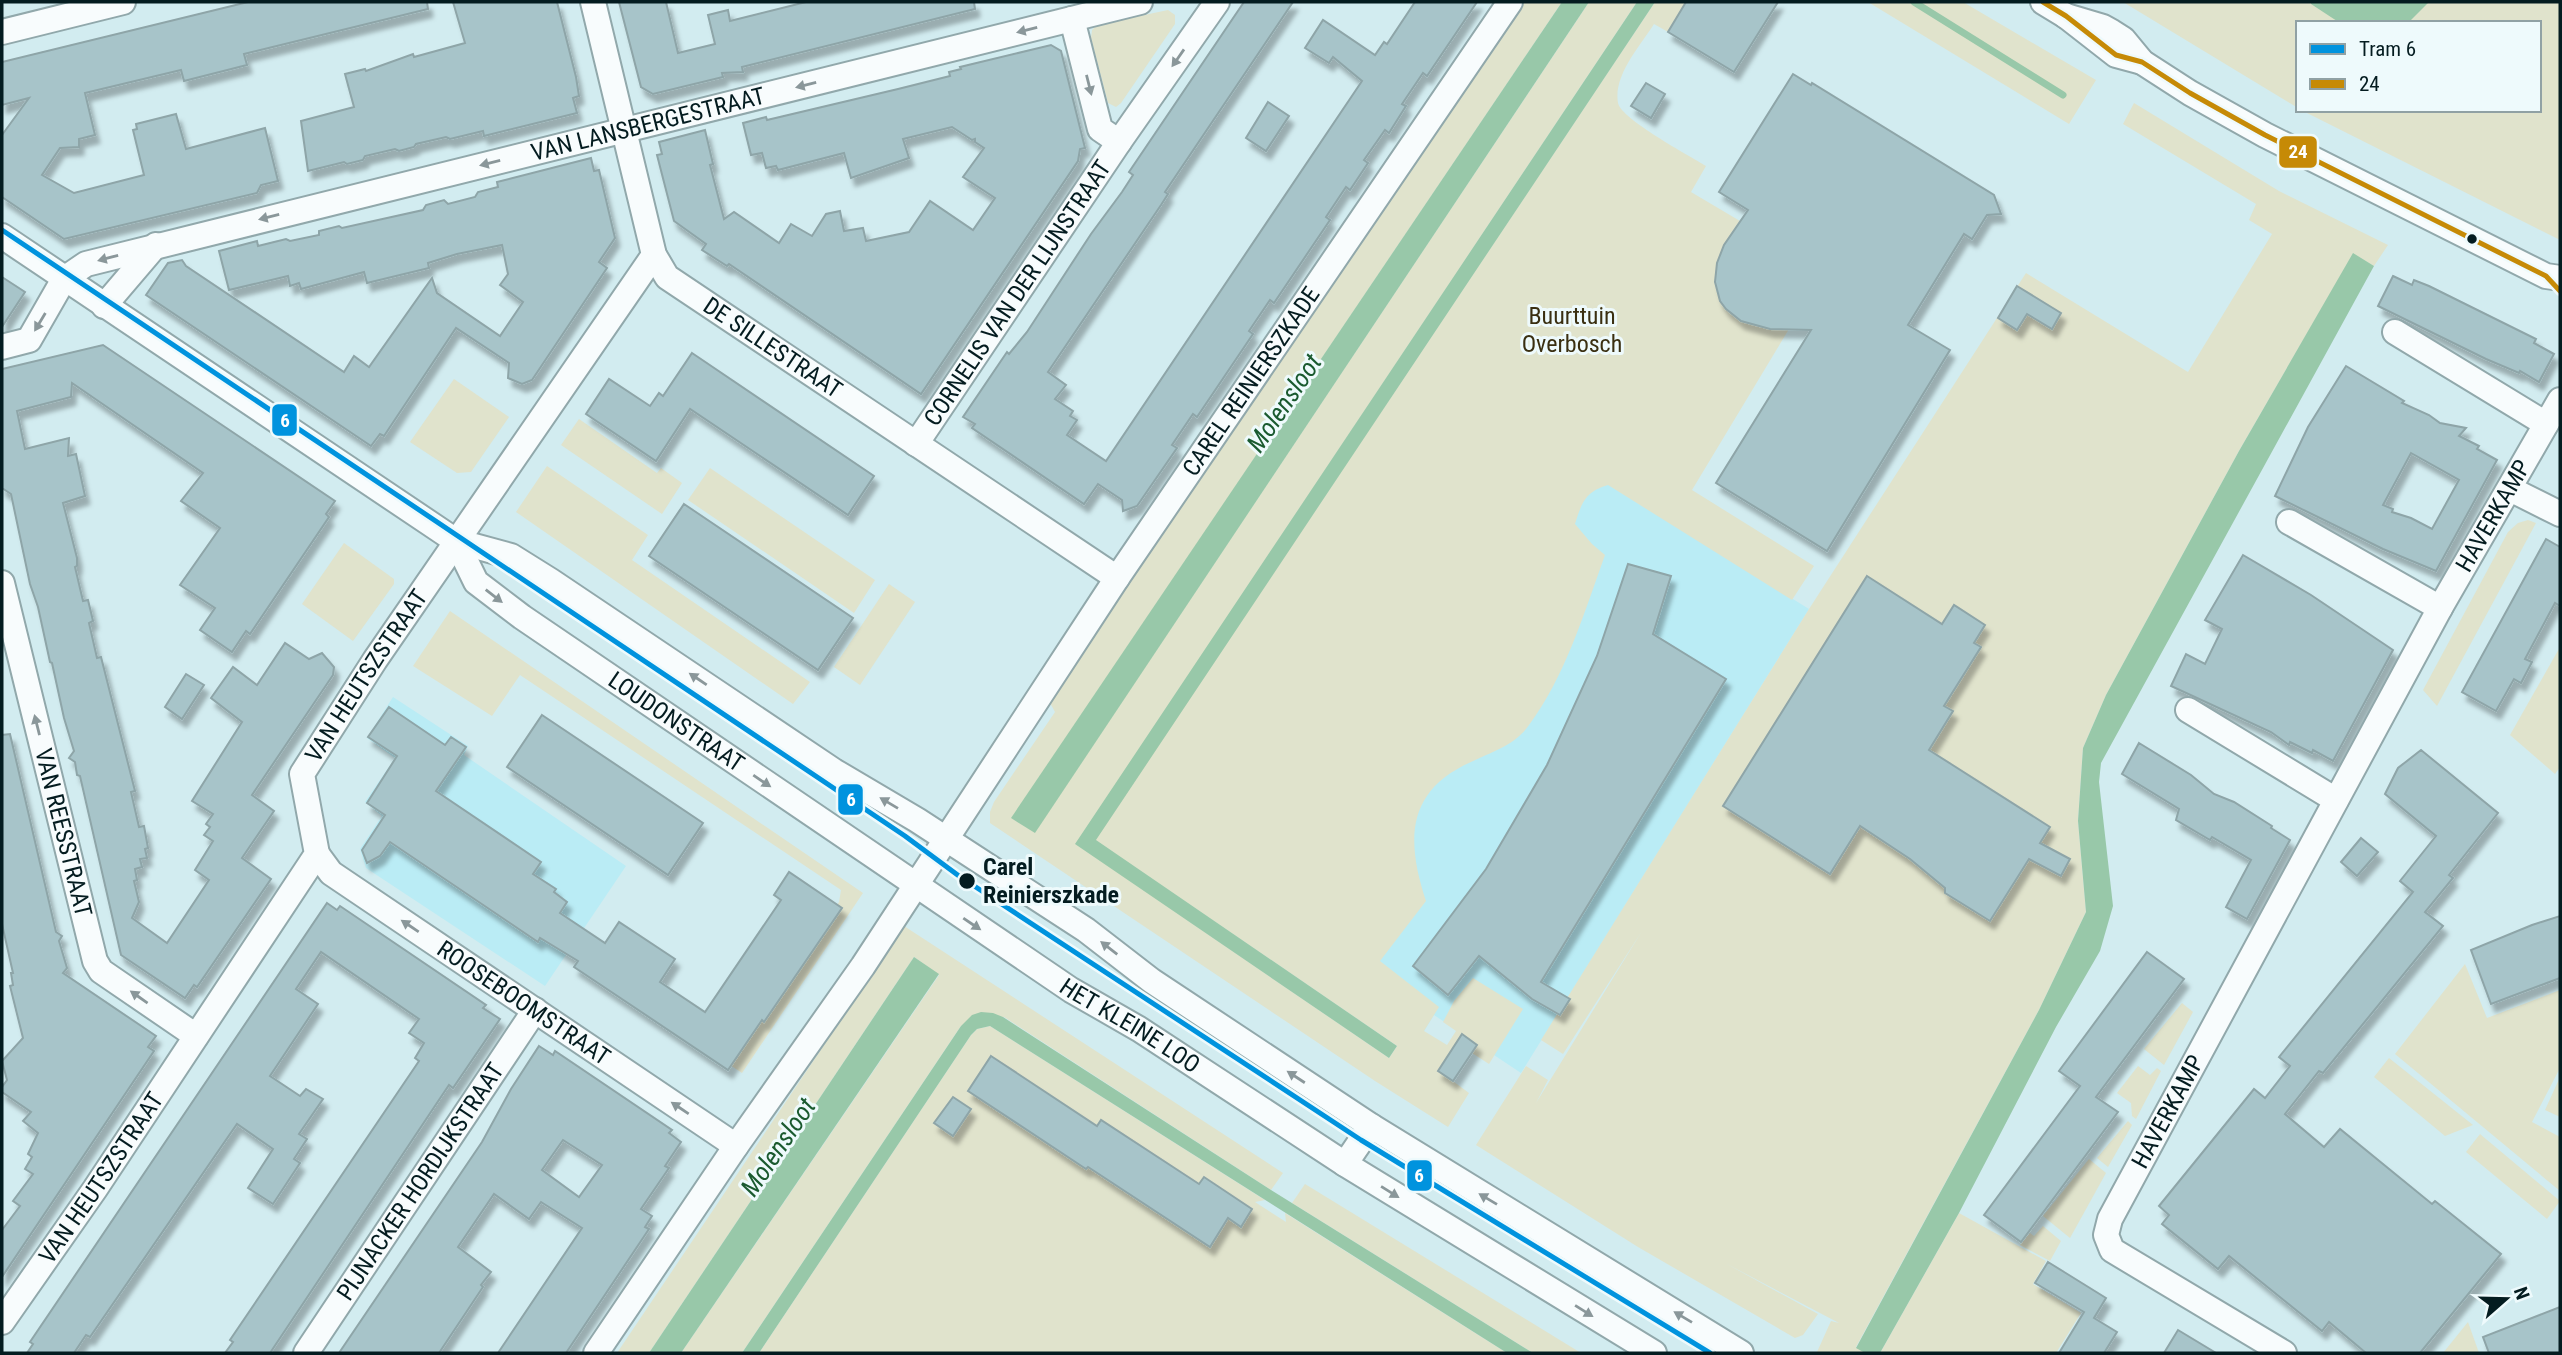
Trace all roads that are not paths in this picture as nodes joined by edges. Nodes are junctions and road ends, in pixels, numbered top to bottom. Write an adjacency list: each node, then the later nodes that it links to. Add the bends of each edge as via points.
1 (123, 2): 8 (street)
2 (593, 2): 9 (street, DE SILLESTRAAT)
3 (1140, 2): 7 (street, VAN LANSBERGESTRAAT)
4 (1217, 2): 10 (street, CORNELIS VAN DER LIJNSTRAAT, one-way to 10)
5 (1510, 2): 26 (street, CAREL REINIERSZKADE)
6 (2043, 2): 15 (street, via 2066,16 2103,27 2123,39 2142,62 2265,135)
7 (1072, 19): 9 (street, VAN LANSBERGESTRAAT, one-way to 9); 10 (street, CORNELIS VAN DER LIJNSTRAAT, one-way to 10, via 1100,129)
8 (2, 32)
9 (625, 130): 12 (street, VAN LANSBERGESTRAAT, one-way to 12); 13 (street, DE SILLESTRAAT)
10 (1119, 142): 21 (street, CORNELIS VAN DER LIJNSTRAAT)
11 (2, 236): 14 (street, LOUDONSTRAAT)
12 (156, 245): 14 (street, VAN LANSBERGESTRAAT, one-way to 14, via 86,264); 16 (street)
13 (654, 255): 21 (street, DE SILLESTRAAT, via 667,277); 25 (street, VAN HEUTSZSTRAAT)
14 (64, 279): 16 (street, LOUDONSTRAAT); 18 (street, one-way to 18, via 29,340)
15 (2555, 282)
16 (104, 306): 25 (street, LOUDONSTRAAT)
17 (2395, 332): 20 (street)
18 (2, 347)
19 (2560, 400): 20 (street, HAVERKAMP)
20 (2546, 424): 22 (street, HAVERKAMP)
21 (916, 444): 26 (street, DE SILLESTRAAT)
22 (2510, 489): 23 (street); 28 (street, HAVERKAMP)
23 (2560, 514)
24 (2289, 522): 28 (street)
25 (456, 541): 31 (street, LOUDONSTRAAT, one-way to 25, via 834,771 510,556); 32 (street, VAN HEUTSZSTRAAT, via 302,774); 33 (street, LOUDONSTRAAT, one-way to 33, via 477,582 522,617)
26 (1117, 578): 31 (street, CAREL REINIERSZKADE)
27 (2, 583): 35 (street, VAN REESSTRAAT, one-way to 27, via 102,971 95,961)
28 (2440, 608): 30 (street, HAVERKAMP)
29 (2188, 710): 30 (street)
30 (2336, 800): 44 (street, HAVERKAMP, via 2117,1206 2106,1235 2112,1250)
31 (947, 840): 33 (street, CAREL REINIERSZKADE); 36 (street, HET KLEINE LOO, one-way to 31)
32 (317, 854): 34 (street, ROOSEBOOMSTRAAT, one-way to 32, via 331,873); 35 (street, VAN HEUTSZSTRAAT)
33 (915, 886): 37 (street, CAREL REINIERSZKADE); 38 (street, HET KLEINE LOO, one-way to 38)
34 (535, 1010): 37 (street, ROOSEBOOMSTRAAT, one-way to 34); 40 (street, PIJNACKER HORDIJKSTRAAT)
35 (196, 1036): 39 (street, VAN HEUTSZSTRAAT)
36 (1371, 1126): 38 (street); 43 (street, HET KLEINE LOO, one-way to 36)
37 (736, 1146): 41 (street, CAREL REINIERSZKADE)
38 (1345, 1164): 42 (street, HET KLEINE LOO, one-way to 42)
39 (2, 1322)
40 (306, 1353)
41 (596, 1353)
42 (1654, 1353)
43 (1741, 1353)
44 (2284, 1353)

